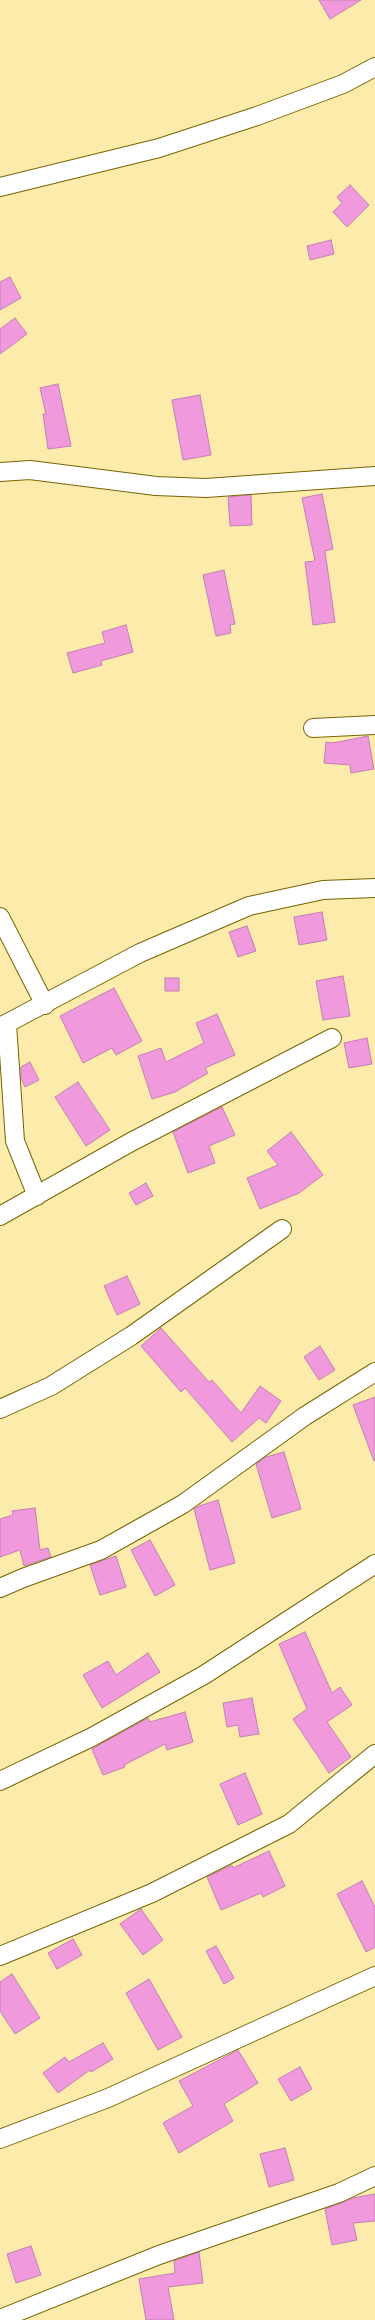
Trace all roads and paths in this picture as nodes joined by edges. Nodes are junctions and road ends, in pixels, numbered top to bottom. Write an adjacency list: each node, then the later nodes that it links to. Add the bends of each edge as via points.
1 (375, 67): 2 (street, via 343,84 159,148)
2 (0, 187)
3 (0, 472): 4 (street, via 30,470 156,486 206,488)
4 (375, 476)
5 (375, 725): 6 (street)
6 (313, 728)
7 (375, 888): 9 (street, via 323,890 249,906 140,953)
8 (0, 917): 9 (street)
9 (45, 1004): 10 (street)
10 (3, 1025): 12 (street, via 15,1141)
11 (332, 1038): 12 (street, via 131,1142)
12 (37, 1196): 13 (street)
13 (0, 1216)
14 (282, 1229): 16 (street, via 131,1336 51,1386)
15 (375, 1372): 18 (street, via 306,1416 183,1504 101,1550)
16 (0, 1409)
17 (375, 1564): 20 (street, via 204,1675 92,1737)
18 (0, 1588)
19 (375, 1754): 21 (street, via 289,1824 152,1893)
20 (0, 1781)
21 (0, 1956)
22 (375, 1976): 23 (street, via 108,2098)
23 (0, 2139)
24 (375, 2176): 25 (street, via 340,2193 159,2255)
25 (0, 2319)

